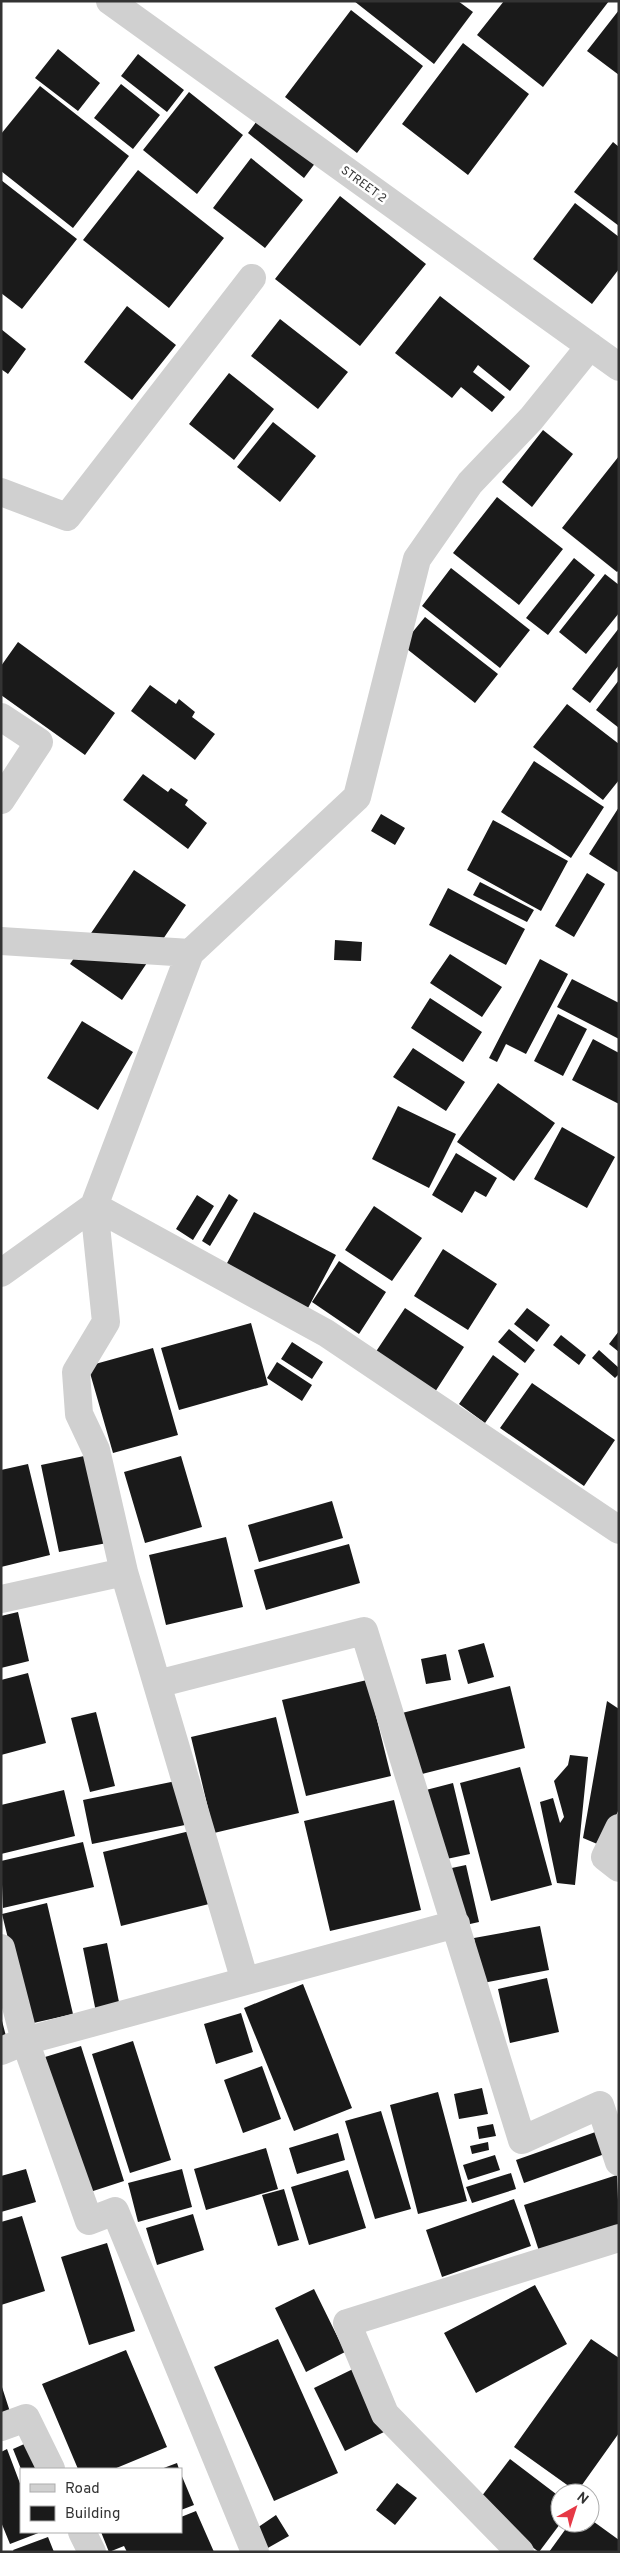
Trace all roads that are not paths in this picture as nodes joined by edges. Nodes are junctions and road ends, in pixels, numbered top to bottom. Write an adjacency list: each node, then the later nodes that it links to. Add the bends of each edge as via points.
1 (110, 1): 3 (street, STREET 2)
2 (252, 278): 5 (street, via 67,517)
3 (590, 346): 4 (street, STREET 2); 9 (street, via 531,419 470,483 417,559 357,797)
4 (619, 367)
5 (1, 492)
6 (1, 717): 7 (street, via 39,742)
7 (1, 800)
8 (1, 941): 9 (street)
9 (190, 953): 10 (street)
10 (94, 1206): 11 (street); 12 (street, via 326,1333); 13 (street, via 106,1322 76,1372 79,1414 96,1450)
11 (1, 1273)
12 (619, 1530)
13 (124, 1572): 14 (street); 15 (street)
14 (1, 1599)
15 (157, 1684): 18 (street, via 364,1631); 20 (street)
16 (619, 1828): 17 (street, via 605,1857)
17 (619, 1868)
18 (456, 1924): 20 (street); 22 (street, via 522,2140 600,2105)
19 (1, 1948): 21 (street)
20 (245, 1981): 21 (street)
21 (13, 2046): 28 (street, via 89,2221 116,2211)
22 (619, 2162)
23 (619, 2238): 29 (street, via 347,2323 385,2414)
24 (1, 2427): 25 (street, via 26,2418)
25 (51, 2468)
26 (82, 2533): 27 (street)
27 (92, 2552)
28 (255, 2552)
29 (520, 2552)

